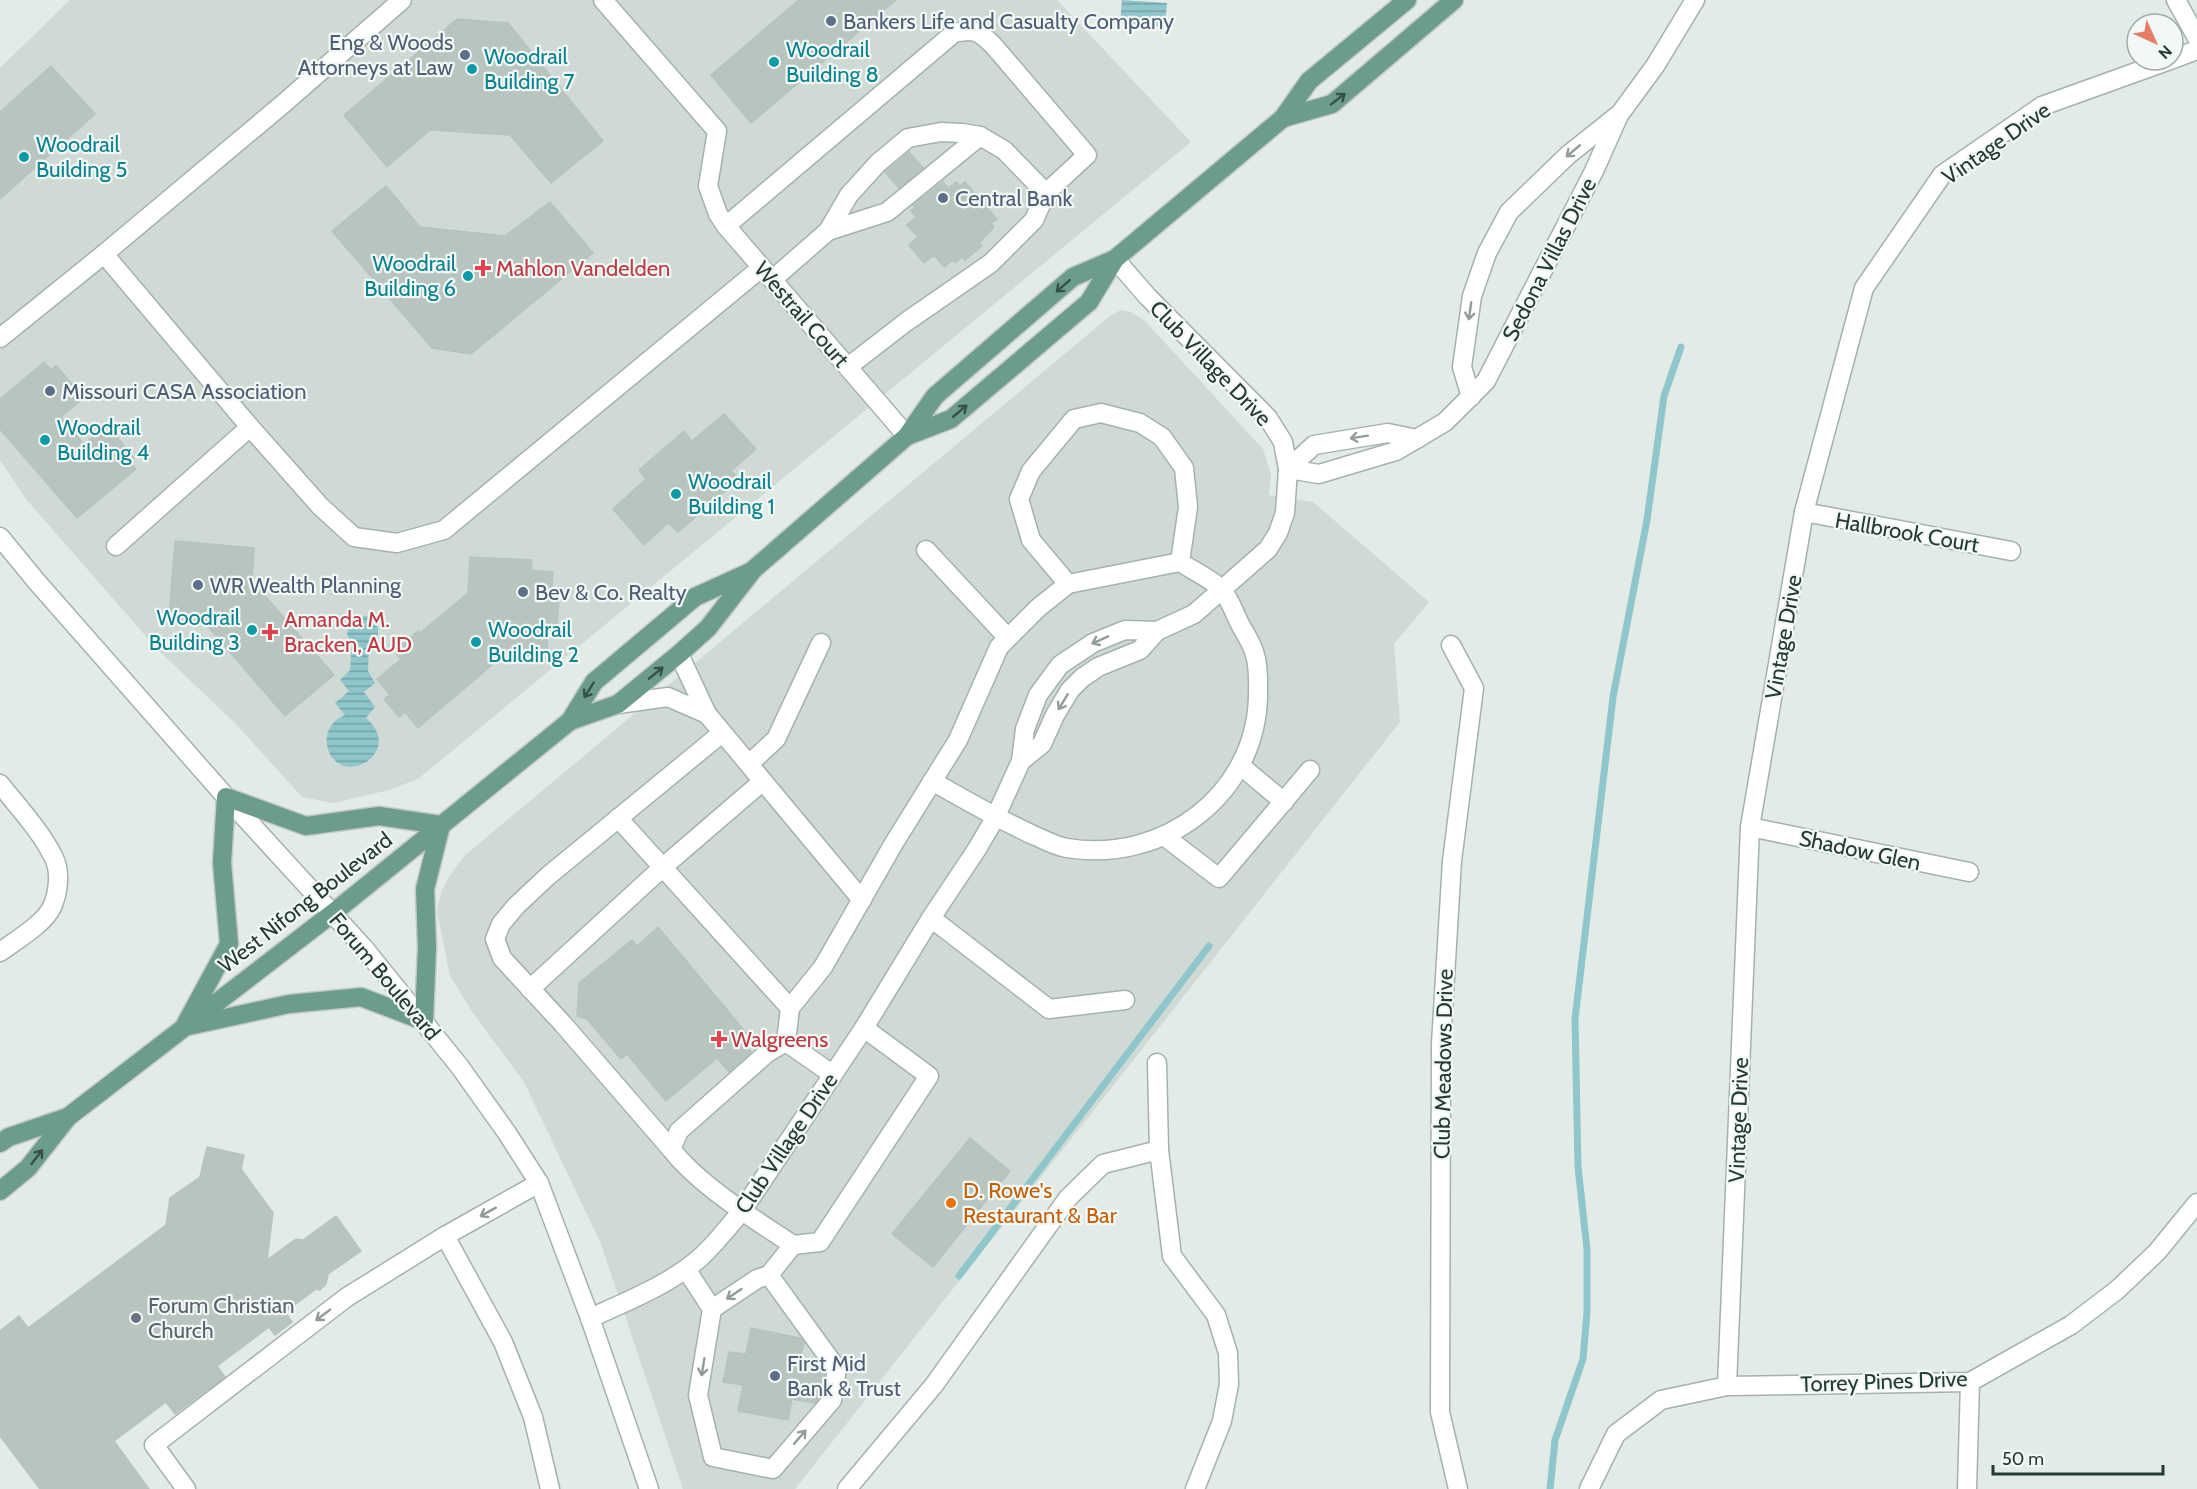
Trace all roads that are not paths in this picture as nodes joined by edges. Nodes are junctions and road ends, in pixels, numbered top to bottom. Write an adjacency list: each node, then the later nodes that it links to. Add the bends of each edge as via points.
1 (402, 0): 15 (street)
2 (603, 0): 13 (street, Westrail Court, via 717,131 708,186)
3 (1407, 0): 10 (main road, West Nifong Boulevard, via 1309,81)
4 (1454, 0): 10 (main road, West Nifong Boulevard, one-way to 4, via 1332,104)
5 (1695, 0): 9 (street, Sedona Villas Drive, via 1655,66)
6 (2176, 0): 7 (street)
7 (2197, 38)
8 (2136, 72): 25 (street, Vintage Drive, via 2042,106 1942,175 1864,288)
9 (1619, 115): 20 (street, Sedona Villas Drive, via 1546,269 1486,381); 20 (street, Sedona Villas Drive, one-way to 20, via 1568,155 1509,212 1487,254 1472,296 1462,367)
10 (1283, 118): 16 (main road, West Nifong Boulevard)
11 (980, 136): 12 (street, via 1004,150); 14 (street, via 887,212); 14 (street, via 941,132 909,138 878,163 849,195)
12 (1046, 193): 13 (street, via 1087,155 993,45 981,33 970,30 954,33); 19 (street, via 1034,220 991,263)
13 (726, 225): 17 (street, Westrail Court)
14 (828, 231): 17 (street)
15 (104, 254): 18 (street); 21 (street)
16 (1115, 259): 22 (main road, West Nifong Boulevard, one-way to 22, via 1073,277 935,396); 22 (main road, West Nifong Boulevard, one-way to 16, via 951,419 1089,302); 24 (street, Club Village Drive, via 1268,418 1283,442)
17 (767, 273): 19 (street, Westrail Court); 21 (street, via 444,530 398,543 354,537 320,506)
18 (0, 338)
19 (849, 366): 22 (street, Westrail Court)
20 (1471, 398): 23 (street, Sedona Villas Drive)
21 (250, 427): 27 (street)
22 (907, 436): 31 (main road, West Nifong Boulevard)
23 (1417, 439): 24 (street, Sedona Villas Drive, via 1396,451 1319,474); 24 (street, one-way to 24, via 1388,433 1314,445)
24 (1288, 469): 33 (street, Club Village Drive, via 1286,513 1278,532 1268,549)
25 (1804, 513): 29 (street, Hallbrook Court); 55 (street, Vintage Drive)
26 (0, 537): 50 (street, Forum Boulevard)
27 (116, 546)
28 (926, 550): 35 (street)
29 (2011, 551)
30 (1180, 562): 32 (street); 32 (street, via 1188,507 1184,468 1162,437 1140,423 1101,413 1074,419 1031,471 1019,499 1031,540); 33 (street)
31 (753, 570): 38 (main road, West Nifong Boulevard, via 708,628); 41 (main road, West Nifong Boulevard, one-way to 41, via 695,597 594,682)
32 (1068, 584): 35 (street)
33 (1222, 590): 34 (street, Club Village Drive, via 1194,614); 45 (street, via 1255,654 1258,681 1258,712 1251,745)
34 (1157, 631): 43 (street, Club Village Drive, one-way to 43, via 1140,650 1082,678 1060,706 1042,744); 43 (street, Club Village Drive, one-way to 43, via 1125,630 1093,643 1060,665 1038,695 1025,729)
35 (1008, 638): 48 (street, via 999,647 958,740)
36 (821, 643): 44 (street, via 776,739)
37 (1451, 645): 93 (street, Club Meadows Drive, via 1474,688 1452,861 1441,1044 1440,1412)
38 (679, 654): 39 (main road, West Nifong Boulevard, one-way to 38); 40 (street)
39 (618, 704): 40 (street, via 668,697); 41 (main road, West Nifong Boulevard)
40 (707, 714): 42 (street)
41 (570, 721): 54 (main road, West Nifong Boulevard)
42 (722, 733): 44 (street); 52 (street)
43 (1021, 761): 53 (street, Club Village Drive)
44 (749, 764): 47 (street)
45 (1241, 766): 51 (street); 56 (street, via 1196,817)
46 (1310, 770): 51 (street)
47 (763, 781): 57 (street); 59 (street)
48 (932, 781): 53 (street); 59 (street)
49 (0, 784): 62 (street, via 56,860 58,884 51,909)
50 (226, 797): 54 (main road, via 306,826 379,816); 60 (street, Forum Boulevard); 67 (main road, via 222,863 229,944)
51 (1284, 802): 56 (street, via 1219,878)
52 (618, 818): 57 (street); 63 (street, via 548,876 501,924 495,939 502,958)
53 (995, 818): 56 (street, via 1065,848 1121,848); 61 (street, Club Village Drive)
54 (441, 825): 60 (main road, West Nifong Boulevard); 66 (main road, via 425,889)
55 (1750, 827): 58 (street, Shadow Glen); 87 (street, Vintage Drive)
56 (1164, 836)
57 (663, 867): 63 (street); 65 (street)
58 (1969, 872)
59 (862, 900): 65 (street, via 823,968)
60 (333, 913): 66 (street, Forum Boulevard); 67 (main road, West Nifong Boulevard)
61 (931, 918): 64 (street, via 1049,1009); 68 (street, Club Village Drive)
62 (0, 952)
63 (530, 989): 74 (street)
64 (1125, 1000)
65 (790, 1008): 69 (street)
66 (424, 1020): 67 (main road, via 361,997 289,1004); 76 (street, Forum Boulevard)
67 (184, 1027): 72 (main road, West Nifong Boulevard)
68 (864, 1029): 71 (street, Club Village Drive); 81 (street, via 929,1076 820,1242)
69 (786, 1042): 71 (street); 74 (street, via 767,1053 679,1131)
70 (1157, 1063): 75 (street)
71 (832, 1074): 79 (street, Club Village Drive)
72 (68, 1117): 73 (main road, West Nifong Boulevard); 77 (main road, West Nifong Boulevard, one-way to 72, via 28,1168)
73 (0, 1143)
74 (671, 1149): 79 (street)
75 (1159, 1150): 91 (street, via 1103,1164 1068,1198 934,1385); 92 (street, via 1172,1256 1216,1315 1228,1353 1222,1421)
76 (540, 1183): 80 (street, one-way to 80); 85 (street, Forum Boulevard)
77 (0, 1191)
78 (2197, 1203): 86 (street, Torrey Pines Drive, via 2157,1252 2117,1290 2071,1325)
79 (742, 1211): 81 (street); 82 (street, Club Village Drive)
80 (445, 1236): 88 (street, one-way to 88, via 347,1297 154,1445); 89 (street, via 503,1342 532,1416)
81 (793, 1245): 83 (street)
82 (686, 1269): 84 (street); 85 (street, Club Village Drive)
83 (769, 1275): 84 (street, one-way to 84); 84 (street, one-way to 83, via 698,1395 713,1456 773,1469 832,1400 837,1369)
84 (712, 1309)
85 (590, 1318): 90 (street, Forum Boulevard)
86 (1970, 1382): 87 (street, Torrey Pines Drive); 95 (street)
87 (1727, 1386): 94 (street, Torrey Pines Drive, via 1661,1400 1616,1434)
88 (186, 1489)
89 (550, 1489)
90 (649, 1489)
91 (847, 1489)
92 (1195, 1489)
93 (1458, 1489)
94 (1589, 1489)
95 (1967, 1489)

